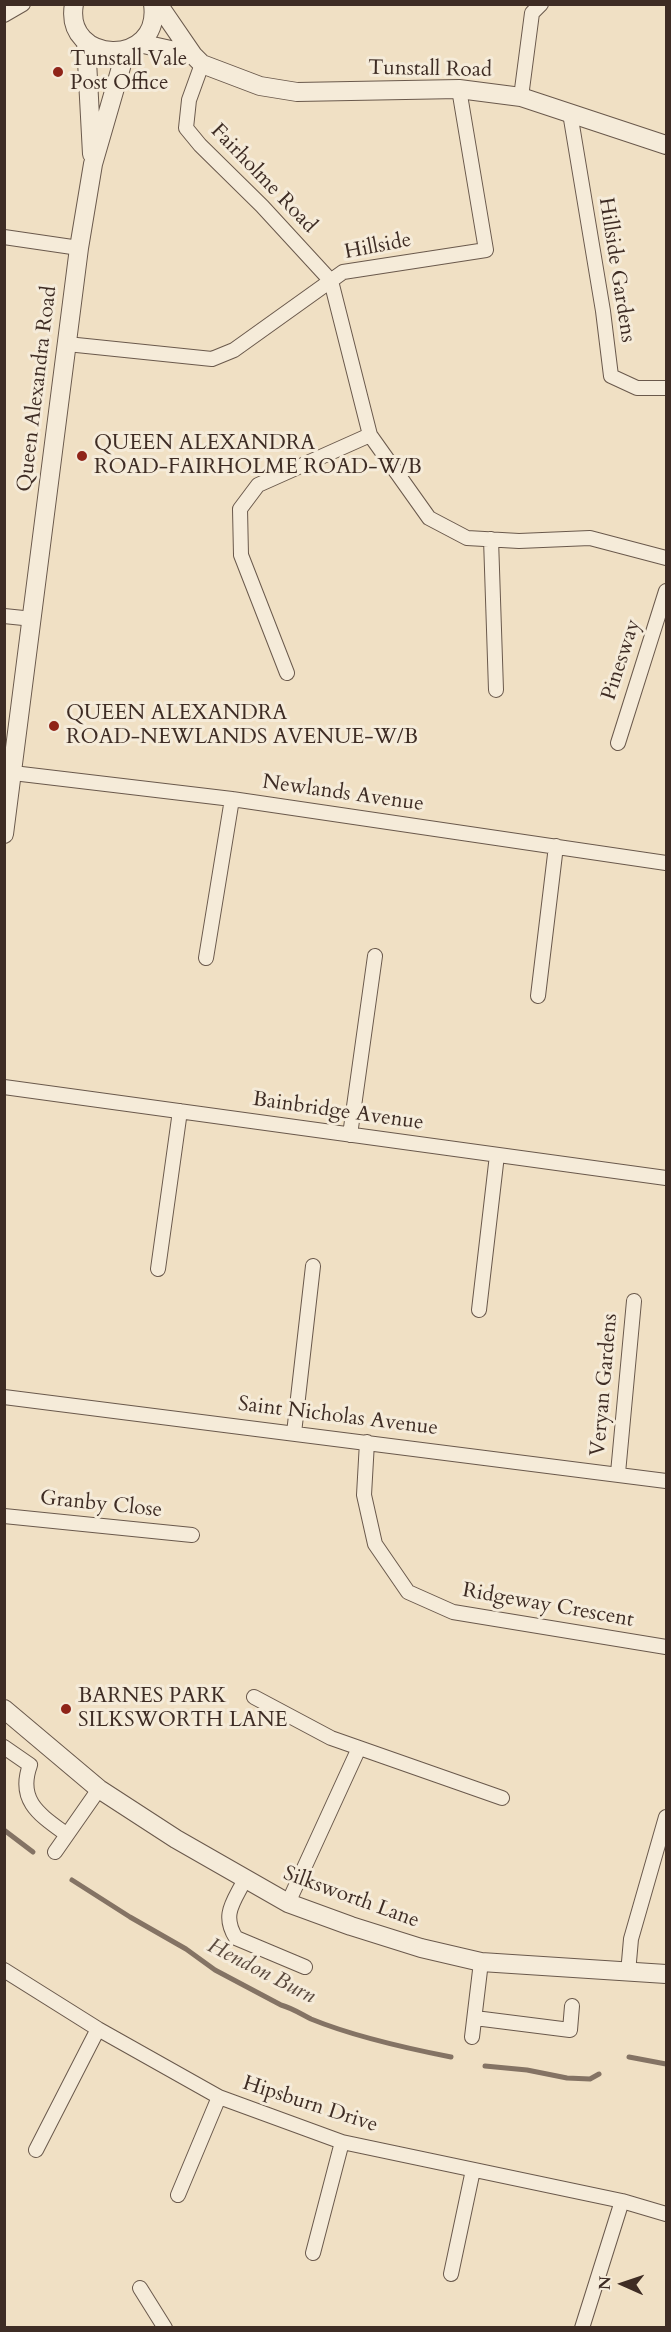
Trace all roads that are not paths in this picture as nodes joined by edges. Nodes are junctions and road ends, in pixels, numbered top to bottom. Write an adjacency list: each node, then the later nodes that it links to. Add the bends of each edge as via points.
1 (23, 4): 6 (street)
2 (153, 4): 8 (street, Queen Alexandra Road, via 148,32)
3 (158, 4): 9 (street)
4 (69, 7): 7 (street, Queen Alexandra Road)
5 (532, 7): 11 (street)
6 (4, 15)
7 (86, 42): 8 (street, via 112,52); 14 (street, Queen Alexandra Road)
8 (133, 47): 9 (street, Tunstall Road); 14 (street, Queen Alexandra Road)
9 (198, 60): 10 (street, Tunstall Road, via 260,86 297,92); 17 (street, Fairholme Road, via 186,128)
10 (459, 89): 11 (street, Tunstall Road); 17 (street, Hillside, via 486,250 343,272)
11 (521, 97): 12 (street, Tunstall Road)
12 (570, 113): 13 (street, Tunstall Road); 19 (street, Hillside Gardens, via 611,376 637,388)
13 (666, 145)
14 (93, 164): 16 (street, Queen Alexandra Road)
15 (4, 237): 16 (street)
16 (79, 248): 18 (street, Queen Alexandra Road)
17 (331, 281): 18 (street, Hillside, via 234,350 212,359); 20 (street)
18 (67, 344): 25 (street, Queen Alexandra Road)
19 (666, 388)
20 (370, 435): 21 (street, via 429,518 467,538); 26 (street, via 258,485 240,509 241,555)
21 (491, 539): 22 (street, via 590,537); 27 (street)
22 (666, 558)
23 (666, 591): 28 (street, Pinesway)
24 (4, 616): 25 (street)
25 (33, 619): 29 (street, Queen Alexandra Road)
26 (287, 673)
27 (496, 690)
28 (618, 743)
29 (13, 773): 30 (street, Newlands Avenue); 31 (street, Queen Alexandra Road)
30 (232, 799): 32 (street, Newlands Avenue); 35 (street)
31 (4, 834)
32 (556, 846): 33 (street, Newlands Avenue); 36 (street)
33 (666, 863)
34 (375, 956): 39 (street)
35 (206, 958)
36 (538, 996)
37 (4, 1087): 38 (street, Bainbridge Avenue)
38 (180, 1111): 39 (street, Bainbridge Avenue); 43 (street)
39 (351, 1135): 40 (street, Bainbridge Avenue)
40 (497, 1155): 41 (street, Bainbridge Avenue); 45 (street)
41 (666, 1178)
42 (313, 1266): 47 (street)
43 (158, 1269)
44 (634, 1301): 49 (street, Veryan Gardens)
45 (479, 1310)
46 (4, 1397): 47 (street, Saint Nicholas Avenue)
47 (294, 1433): 48 (street, Saint Nicholas Avenue)
48 (367, 1442): 49 (street, Saint Nicholas Avenue); 53 (street, Ridgeway Crescent, via 364,1494 375,1544 408,1592 453,1612)
49 (618, 1473): 50 (street, Saint Nicholas Avenue)
50 (666, 1481)
51 (4, 1516): 52 (street, Granby Close)
52 (192, 1535)
53 (666, 1647)
54 (254, 1697): 57 (street, via 331,1738)
55 (4, 1709): 58 (street, Silksworth Lane)
56 (4, 1747): 61 (street, via 30,1765 25,1779 26,1794 35,1809)
57 (359, 1748): 59 (street); 64 (street)
58 (99, 1789): 61 (street); 63 (street, Silksworth Lane)
59 (502, 1798)
60 (666, 1817): 68 (street, via 631,1939)
61 (66, 1834): 62 (street)
62 (55, 1852)
63 (245, 1879): 64 (street, Silksworth Lane); 66 (street, via 228,1915 236,1938)
64 (288, 1903): 65 (street, Silksworth Lane, via 422,1948)
65 (481, 1962): 68 (street, Silksworth Lane); 71 (street)
66 (305, 1967)
67 (4, 1970): 72 (street, Hipsburn Drive)
68 (628, 1973): 69 (street, Silksworth Lane)
69 (666, 1974)
70 (572, 2006): 71 (street, via 570,2030)
71 (475, 2018): 73 (street)
72 (99, 2029): 74 (street, Hipsburn Drive); 76 (street)
73 (472, 2037)
74 (219, 2097): 75 (street, Hipsburn Drive); 78 (street)
75 (342, 2142): 77 (street, Hipsburn Drive); 81 (street)
76 (36, 2150)
77 (473, 2170): 79 (street, Hipsburn Drive); 82 (street)
78 (177, 2195)
79 (622, 2201): 80 (street, Hipsburn Drive); 85 (street)
80 (666, 2214)
81 (313, 2253)
82 (451, 2274)
83 (140, 2288): 84 (street)
84 (165, 2328)
85 (582, 2328)

